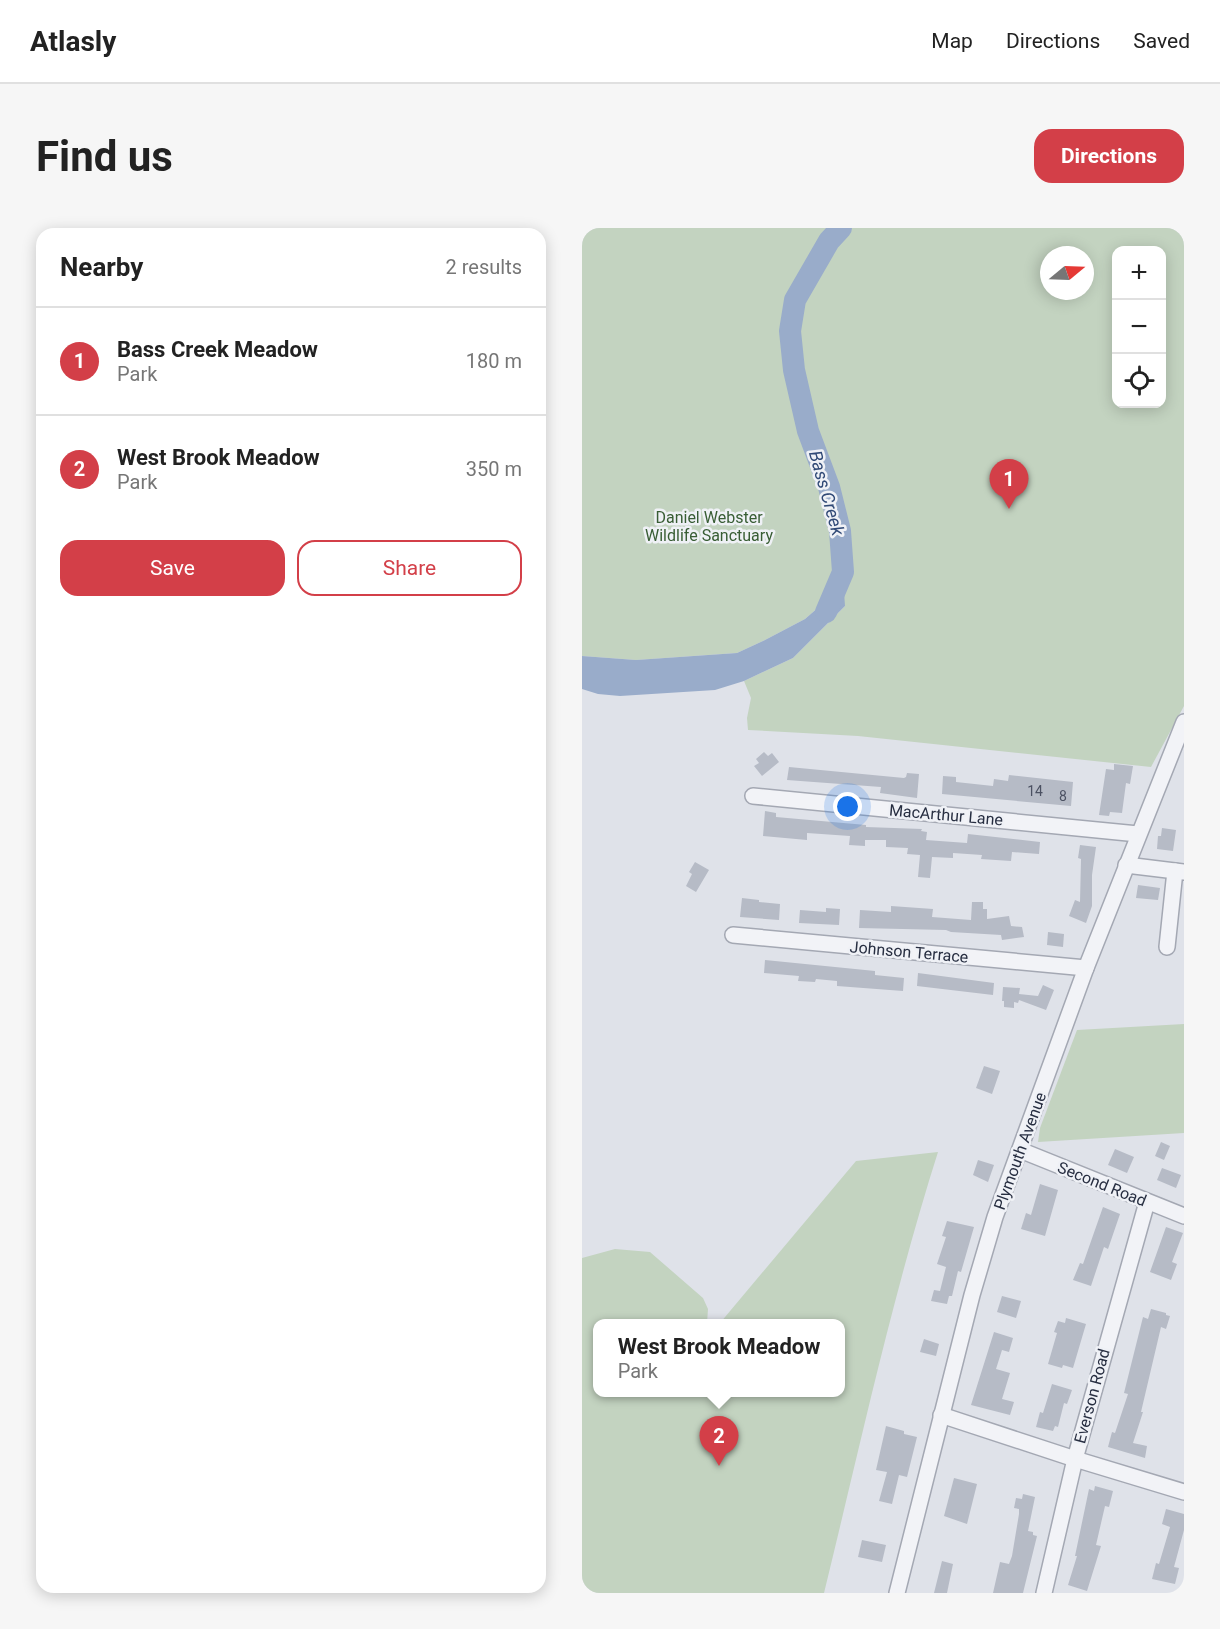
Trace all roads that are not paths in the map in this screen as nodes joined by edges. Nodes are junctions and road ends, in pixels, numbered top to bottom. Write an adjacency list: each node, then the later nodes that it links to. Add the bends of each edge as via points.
1 (1184, 722): 3 (street, Plymouth Avenue)
2 (753, 796): 3 (street, MacArthur Lane)
3 (1138, 834): 4 (street, Plymouth Avenue)
4 (1126, 865): 5 (street); 8 (street, Plymouth Avenue)
5 (1180, 872): 7 (street)
6 (733, 935): 8 (street, Johnson Terrace)
7 (1167, 947)
8 (1086, 968): 9 (street, Plymouth Avenue)
9 (1020, 1150): 10 (street, Second Road); 12 (street, Plymouth Avenue, via 981,1261)
10 (1147, 1202): 11 (street, Second Road); 13 (street, Everson Road)
11 (1184, 1216)
12 (941, 1415): 13 (street); 15 (street, Plymouth Avenue)
13 (1075, 1459): 14 (street); 16 (street, Everson Road)
14 (1184, 1492)
15 (897, 1593)
16 (1044, 1593)

